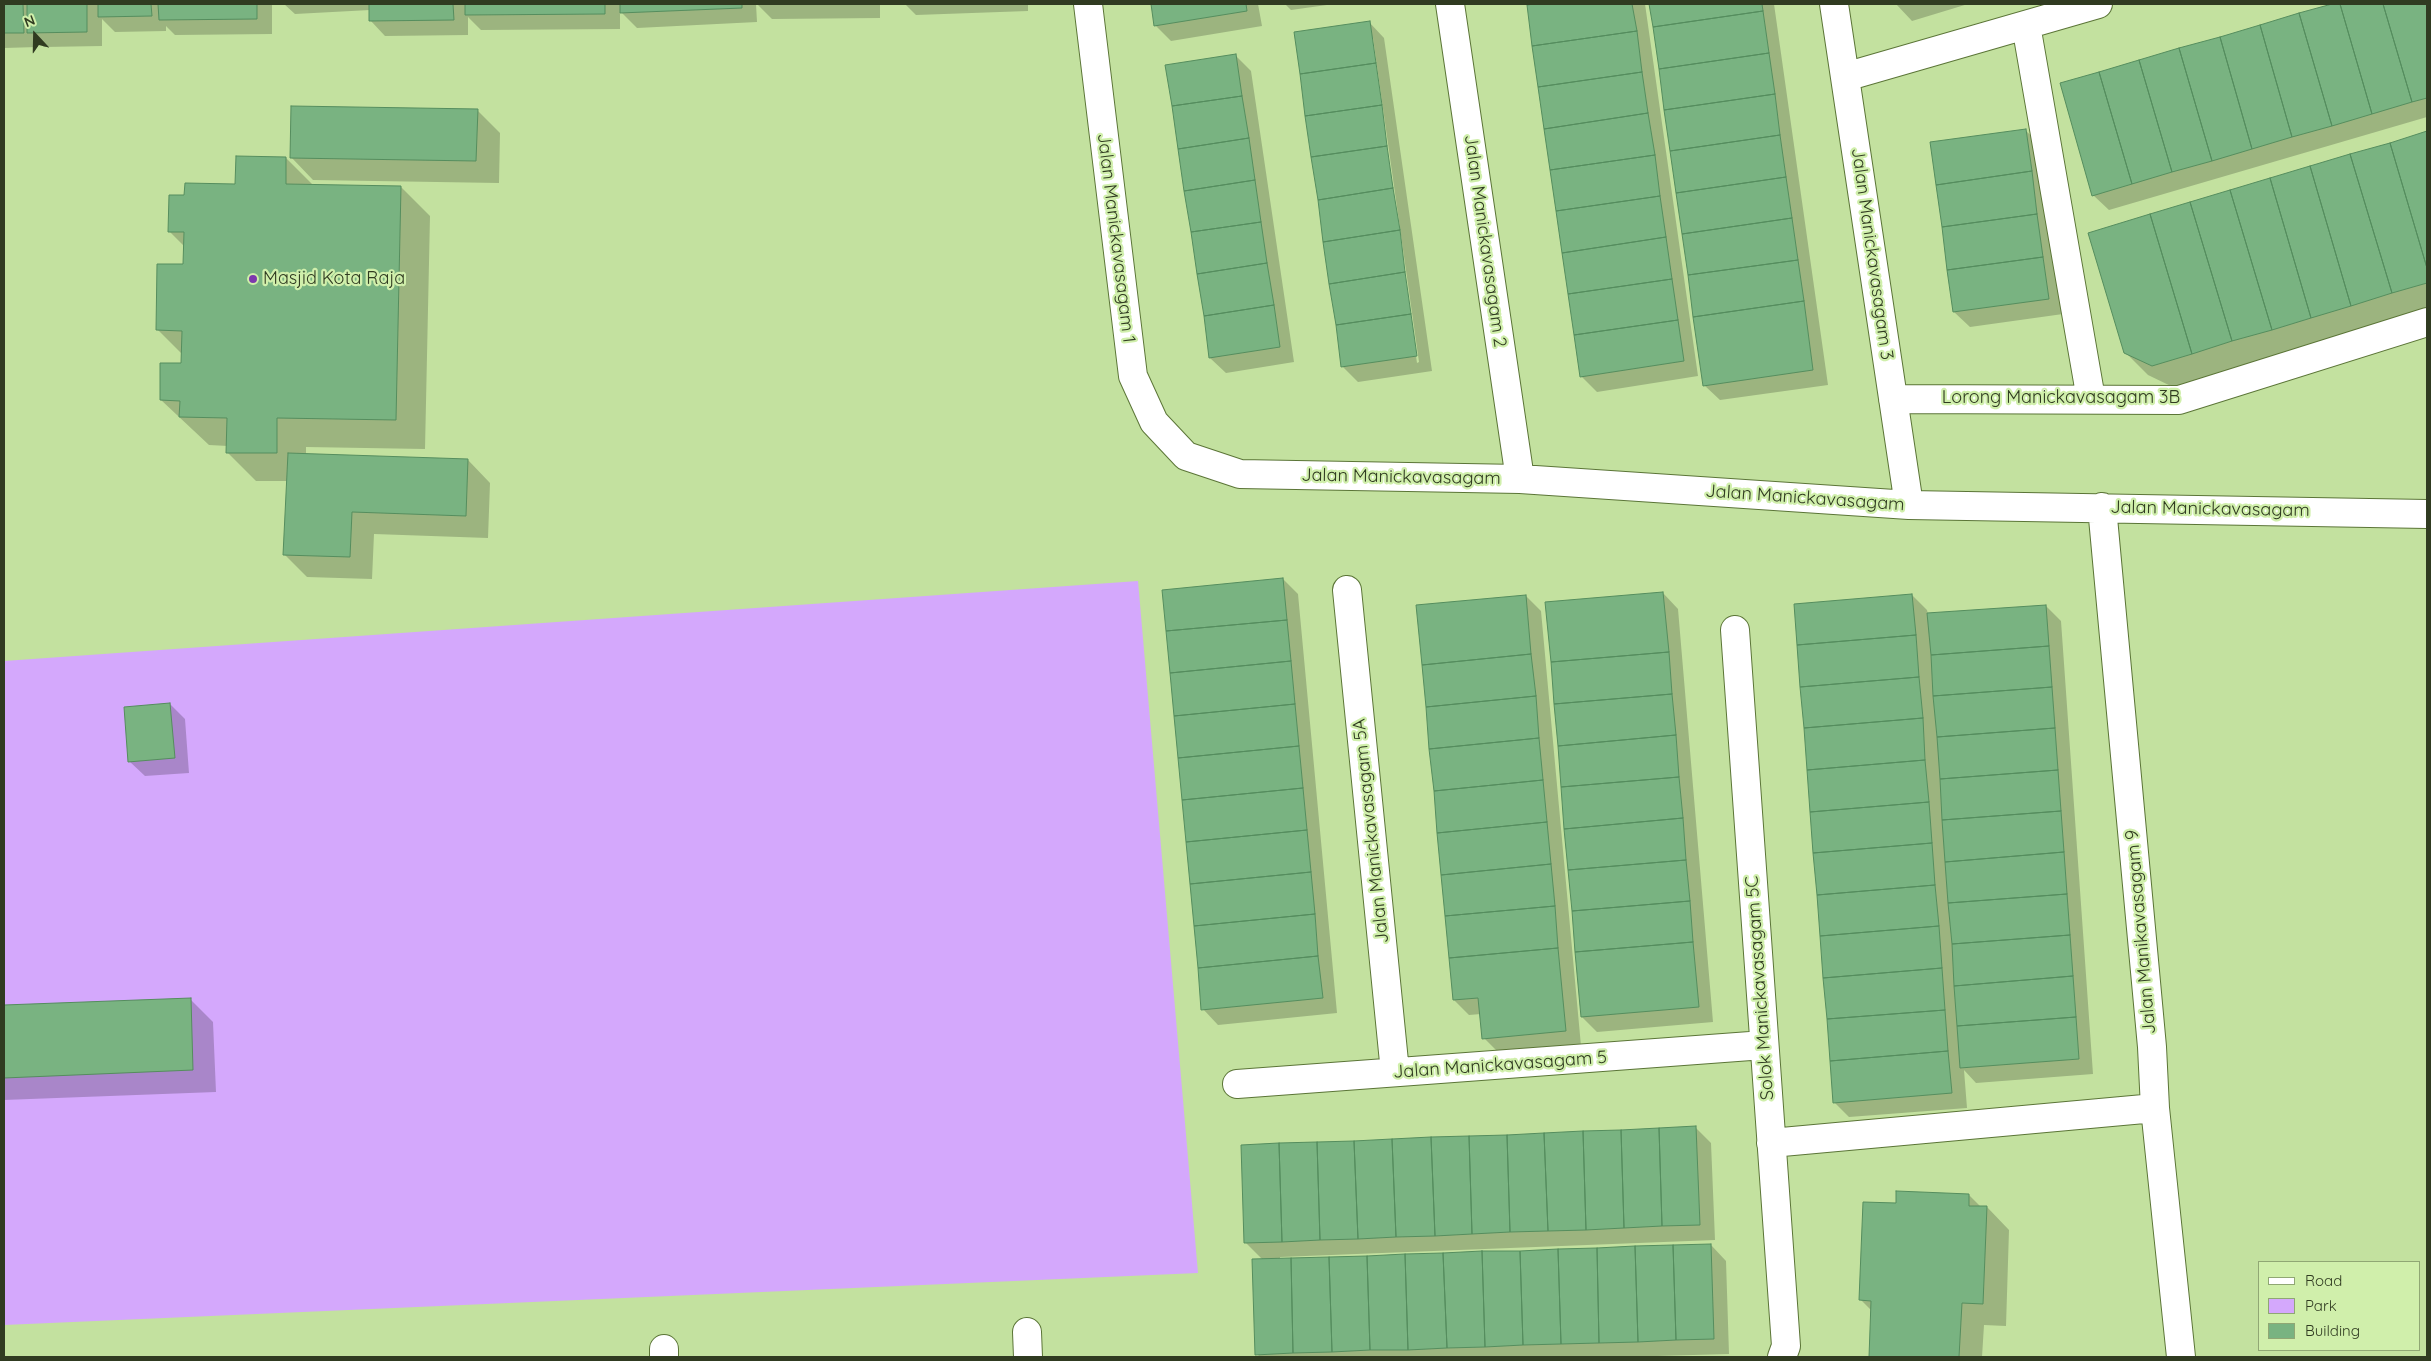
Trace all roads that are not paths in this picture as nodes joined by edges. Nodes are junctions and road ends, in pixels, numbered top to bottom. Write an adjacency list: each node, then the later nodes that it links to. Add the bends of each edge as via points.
1 (1088, 4): 10 (street, Jalan Manickavasagam 1, via 1134,376 1154,422)
2 (1450, 4): 11 (street, Jalan Manickavasagam 2)
3 (1834, 4): 6 (street, Jalan Manickavasagam 3)
4 (2098, 4): 5 (street)
5 (2026, 25): 6 (street); 9 (street)
6 (1845, 78): 8 (street, Jalan Manickavasagam 3)
7 (2427, 322): 9 (street, Lorong Manickavasagam 3B, via 2179,400)
8 (1893, 399): 9 (street, Lorong Manickavasagam 3B); 12 (street, Jalan Manickavasagam 3)
9 (2091, 399)
10 (1186, 456): 11 (street, Jalan Manickavasagam, via 1240,474)
11 (1520, 479): 12 (street, Jalan Manickavasagam)
12 (1909, 505): 13 (street, Jalan Manickavasagam)
13 (2102, 507): 14 (street, Jalan Manickavasagam); 20 (street, Jalan Manikavasagam 9)
14 (2427, 514)
15 (1347, 590): 18 (street, Jalan Manickavasagam 5A)
16 (1735, 630): 17 (street, Solok Manickavasagam 5C)
17 (1764, 1045): 18 (street, Jalan Manickavasagam 5); 21 (street, Solok Manickavasagam 5C)
18 (1395, 1072): 19 (street, Jalan Manickavasagam 5)
19 (1236, 1084)
20 (2155, 1108): 21 (street); 23 (street, Jalan Manikavasagam 9)
21 (1771, 1142): 22 (street, Solok Manickavasagam 5C)
22 (1784, 1351)
23 (2181, 1357)

